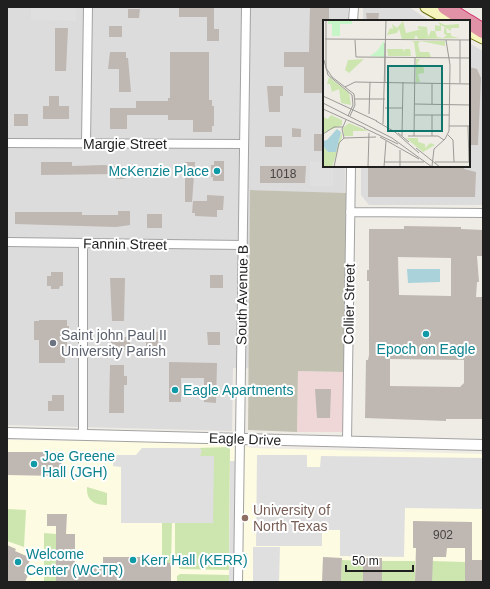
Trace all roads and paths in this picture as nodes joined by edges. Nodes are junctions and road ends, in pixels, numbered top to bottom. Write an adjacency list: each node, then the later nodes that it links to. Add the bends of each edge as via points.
1 (88, 7): 14 (street)
2 (246, 7): 15 (street, South Avenue B)
3 (354, 7): 6 (street)
4 (426, 7): 7 (main road)
5 (446, 7): 8 (highway)
6 (353, 20)
7 (449, 20)
8 (465, 20)
9 (470, 23): 11 (highway)
10 (470, 31): 12 (main road)
11 (483, 31)
12 (483, 38)
13 (7, 143): 14 (street, Margie Street)
14 (86, 143): 15 (street, Margie Street)
15 (244, 144): 21 (street, South Avenue B)
16 (351, 167): 17 (street, Collier Street)
17 (350, 212): 18 (street); 25 (street, Collier Street)
18 (483, 213)
19 (7, 242): 20 (street, Fannin Street)
20 (83, 243): 21 (street, Fannin Street); 23 (street)
21 (243, 245): 24 (street, South Avenue B)
22 (7, 433): 23 (street, Eagle Drive)
23 (83, 434): 24 (street, Eagle Drive)
24 (240, 438): 25 (street, Eagle Drive); 27 (street, South Avenue B)
25 (347, 442): 26 (street, Eagle Drive)
26 (483, 445)
27 (238, 582)

